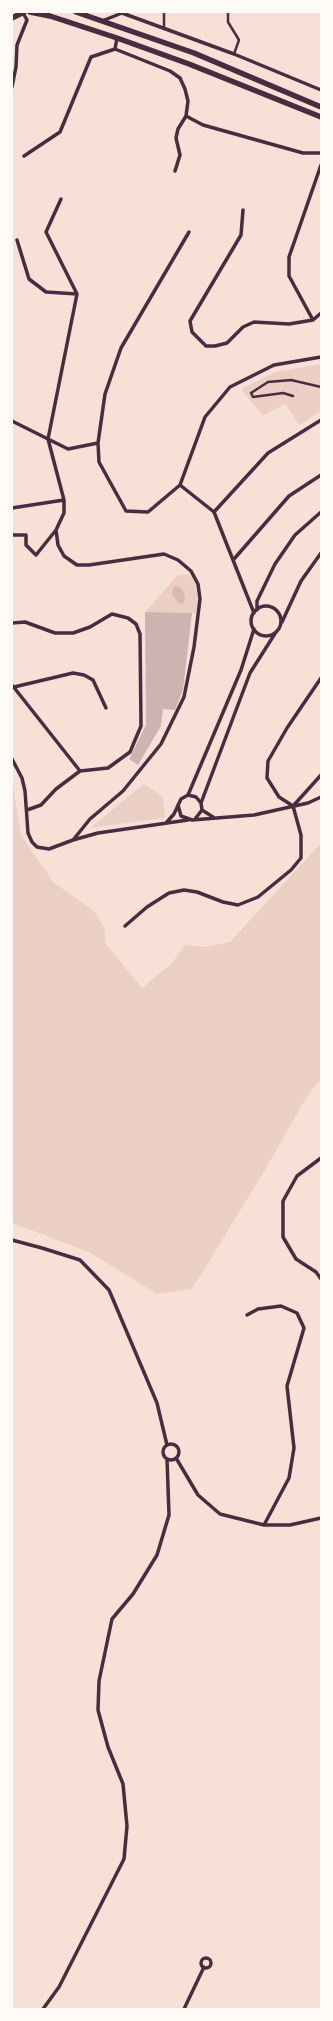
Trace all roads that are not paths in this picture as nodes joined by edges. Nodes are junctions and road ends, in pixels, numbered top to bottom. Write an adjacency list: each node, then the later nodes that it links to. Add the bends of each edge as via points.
1 (23, 12): 6 (main road); 11 (street, via 27,20)
2 (30, 12): 9 (main road)
3 (76, 12): 7 (main road)
4 (164, 12): 8 (street)
5 (228, 12): 13 (street, via 228,22 239,40)
6 (12, 18)
7 (102, 21): 8 (street, via 122,13); 16 (main road, via 194,53)
8 (164, 29): 13 (street)
9 (117, 38): 12 (street); 18 (main road)
10 (12, 43): 11 (street)
11 (17, 45): 14 (street)
12 (115, 49): 17 (street, via 170,71 180,78 188,101); 20 (street, via 91,57 60,132)
13 (234, 54): 15 (street)
14 (12, 87)
15 (321, 90)
16 (321, 107)
17 (186, 116): 19 (street, via 203,125 303,153); 22 (street, via 176,138 180,155)
18 (321, 117)
19 (321, 153)
20 (24, 156)
21 (321, 165): 29 (street, via 289,257 289,276)
22 (175, 171)
23 (61, 200): 27 (street, via 46,232)
24 (243, 210): 29 (street, via 241,235 190,321 192,332 206,346 215,346 227,343 243,327 254,322 289,324)
25 (189, 232): 36 (street, via 121,348 105,394)
26 (18, 240): 27 (street, via 29,279 46,292)
27 (77, 294): 35 (street)
28 (321, 313): 29 (street)
29 (313, 320)
30 (321, 357): 38 (street, via 274,365 230,386 205,417)
31 (321, 387): 32 (street, via 291,380 268,382 251,393 253,397 283,393)
32 (293, 396)
33 (321, 420): 41 (street, via 268,453)
34 (12, 421): 35 (street)
35 (48, 439): 36 (street, via 68,449); 39 (street)
36 (98, 443): 38 (street, via 99,462 126,511 148,512)
37 (321, 475): 46 (street, via 289,496)
38 (180, 485): 41 (street)
39 (64, 500): 40 (street); 43 (street, via 64,514)
40 (12, 508)
41 (214, 512): 46 (street)
42 (321, 512): 47 (street, via 295,535 275,564)
43 (56, 530): 44 (street, via 36,555 26,545 26,536); 68 (street, via 58,545 64,556 77,565 89,566 164,554 178,560 191,571 198,584 200,599 184,697 161,744 123,791 90,819)
44 (12, 535)
45 (321, 553): 49 (street, via 301,581)
46 (234, 559): 47 (street)
47 (255, 611): 49 (street, via 266,606 276,610 281,618); 50 (street, via 251,621)
48 (12, 623): 56 (street, via 25,622 55,633 73,633 90,627 112,614 128,618 136,624 140,634 141,726 130,752 108,768)
49 (280, 628): 51 (street)
50 (254, 629): 51 (street, via 264,636); 58 (street, via 242,670)
51 (276, 632): 60 (street, via 250,673)
52 (321, 678): 62 (street, via 268,761 267,778 279,797)
53 (13, 686): 54 (street, via 73,673 84,675 93,680); 56 (street)
54 (106, 708)
55 (12, 759): 63 (street, via 22,778)
56 (80, 771): 63 (street, via 56,789 41,805)
57 (321, 775): 62 (street)
58 (188, 795): 60 (street, via 196,797); 61 (street, via 181,799)
59 (321, 797): 62 (street)
60 (201, 803): 64 (street)
61 (178, 805): 66 (street, via 179,813); 67 (street)
62 (293, 806): 65 (street, via 254,815); 69 (street, via 301,835 301,858 291,870 258,897 238,905 196,892 184,890 169,893)
63 (27, 810): 68 (street, via 28,833 37,846 49,849)
64 (202, 810): 65 (street); 66 (street, via 198,816)
65 (216, 818): 66 (street)
66 (190, 820): 67 (street)
67 (165, 824): 68 (street, via 98,833)
68 (73, 840)
69 (125, 926)
70 (321, 1158): 72 (street, via 297,1176 283,1201 283,1237 296,1259 316,1272)
71 (12, 1240): 74 (street, via 80,1260 110,1290 157,1403)
72 (321, 1279)
73 (247, 1315): 78 (street, via 258,1309 282,1306 297,1313 304,1328 287,1386 294,1448 289,1478)
74 (167, 1445): 75 (street, via 177,1447); 76 (street, via 163,1451)
75 (176, 1458): 76 (street); 78 (street, via 198,1495 220,1514)
76 (167, 1459): 80 (street, via 169,1514 157,1555 133,1594 112,1619 99,1681 98,1710 108,1747 123,1784 127,1826 124,1859 60,1987)
77 (321, 1518): 78 (street, via 290,1525)
78 (264, 1525)
79 (204, 1967): 81 (street)
80 (43, 2009)
81 (184, 2009)

